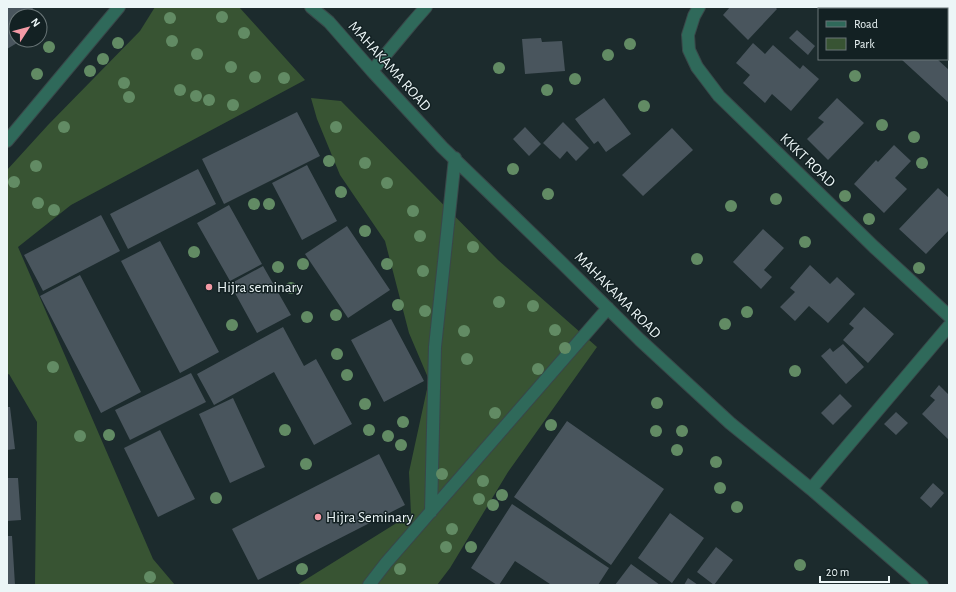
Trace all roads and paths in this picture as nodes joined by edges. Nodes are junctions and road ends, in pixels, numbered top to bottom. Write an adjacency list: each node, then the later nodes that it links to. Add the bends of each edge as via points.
1 (119, 7): 6 (street)
2 (311, 7): 5 (street, MAHAKAMA ROAD, via 329,22)
3 (426, 7): 5 (street)
4 (699, 7): 10 (street, KKKT ROAD, via 688,35 689,50 697,67 719,96)
5 (372, 71): 8 (street, MAHAKAMA ROAD)
6 (11, 130): 7 (street)
7 (7, 141)
8 (455, 158): 9 (street, MAHAKAMA ROAD); 13 (street, via 436,347)
9 (608, 308): 12 (street, MAHAKAMA ROAD, via 730,423); 13 (street)
10 (949, 316)
11 (949, 326): 12 (street)
12 (811, 489): 15 (street, MAHAKAMA ROAD)
13 (431, 512): 14 (street)
14 (369, 585)
15 (922, 585)

